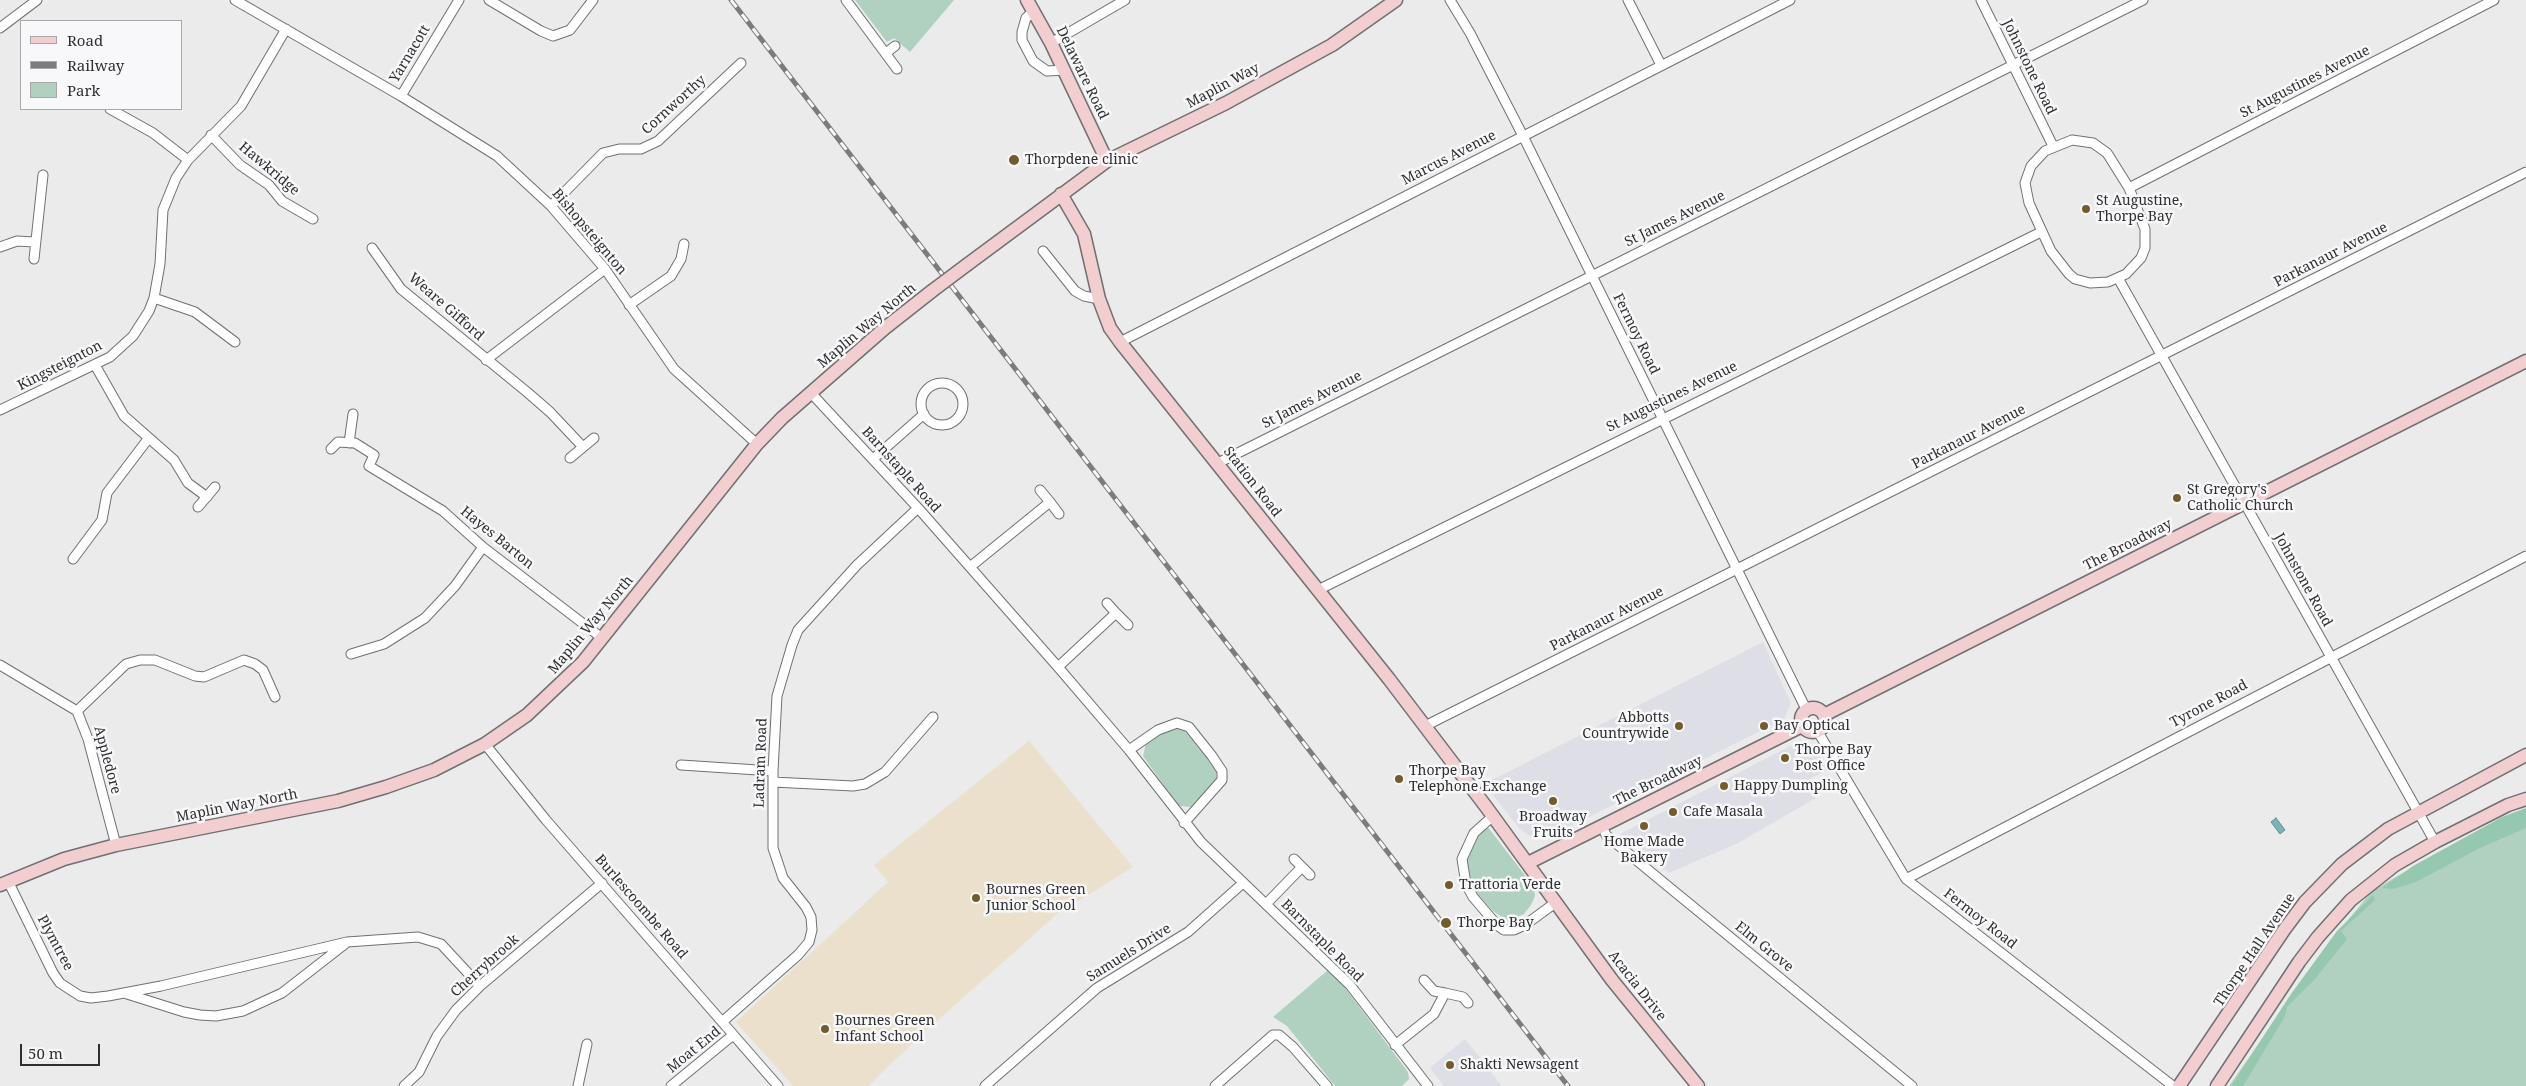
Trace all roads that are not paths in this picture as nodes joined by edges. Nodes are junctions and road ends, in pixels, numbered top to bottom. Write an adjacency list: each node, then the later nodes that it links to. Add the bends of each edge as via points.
1 (459, 0): 27 (street, Yarnacott)
2 (489, 0): 3 (street, via 553,36 570,30)
3 (593, 0)
4 (846, 0): 21 (street)
5 (1027, 0): 16 (street, Delaware Road)
6 (1125, 0): 19 (street)
7 (1396, 0): 33 (street, Maplin Way, via 1332,45 1226,103)
8 (1450, 0): 30 (street, Fermoy Road, via 1470,32)
9 (1628, 0): 23 (street)
10 (1790, 0): 23 (street, Marcus Avenue)
11 (1981, 0): 24 (street, Johnstone Road)
12 (2143, 0): 24 (street, St James Avenue)
13 (2494, 0): 36 (street, St Augustines Avenue)
14 (33, 1): 17 (street)
15 (240, 1): 18 (street, Bishopsteignton)
16 (1034, 11): 19 (street, Delaware Road); 26 (street, via 1026,18 1022,32 1022,40 1033,61 1048,71)
17 (0, 28)
18 (286, 29): 27 (street, Bishopsteignton); 29 (street, Kingsteignton, via 242,106)
19 (1051, 43): 26 (street, Delaware Road)
20 (895, 46): 21 (street)
21 (886, 53): 25 (street)
22 (741, 63): 38 (street, Cornworthy, via 658,141 641,149 602,153)
23 (1661, 65): 30 (street, Marcus Avenue)
24 (2014, 66): 31 (street, Johnstone Road); 48 (street, St James Avenue)
25 (897, 69)
26 (1065, 70): 33 (street, Delaware Road)
27 (401, 96): 38 (street, Bishopsteignton, via 497,156)
28 (112, 110): 32 (street, via 153,133)
29 (211, 135): 32 (street, Kingsteignton); 39 (street, Hawkridge, via 240,165 269,185 282,201)
30 (1522, 136): 48 (street, Fermoy Road); 54 (street, Marcus Avenue)
31 (2053, 146): 36 (street, via 2072,140 2093,143 2107,153); 40 (street, via 2037,157 2025,183)
32 (188, 160): 50 (street, Kingsteignton, via 176,178 164,210)
33 (1107, 161): 37 (street, Maplin Way)
34 (2526, 172): 55 (street, Parkanaur Avenue)
35 (43, 175): 41 (street)
36 (2129, 188): 49 (street, via 2145,229 2145,248 2135,266)
37 (1061, 194): 51 (street, Station Road, via 1084,234); 59 (street, Maplin Way North, bridge, via 932,291)
38 (551, 206): 47 (street, Bishopsteignton)
39 (313, 219)
40 (2041, 232): 49 (street, via 2062,266 2075,279 2099,283); 63 (street, St Augustines Avenue)
41 (34, 242): 43 (street, via 16,241); 46 (street)
42 (684, 244): 52 (street, via 682,259 671,276)
43 (0, 247)
44 (372, 248): 56 (street, Weare Gifford, via 401,289)
45 (1044, 250): 51 (street, via 1075,291)
46 (34, 259)
47 (605, 269): 52 (street, Bishopsteignton); 56 (street, Weare Gifford)
48 (1592, 275): 63 (street, Fermoy Road); 72 (street, St James Avenue)
49 (2118, 278): 55 (street, Johnstone Road)
50 (154, 298): 53 (street, via 195,312); 58 (street, Kingsteignton, via 142,324 128,341)
51 (1099, 300): 54 (street, Station Road, via 1110,328)
52 (629, 305): 67 (street, Bishopsteignton, via 674,369)
53 (235, 342)
54 (1120, 342): 72 (street, Station Road)
55 (2161, 356): 77 (street, Johnstone Road); 85 (street, Parkanaur Avenue)
56 (486, 360): 68 (street, Weare Gifford, via 550,412)
57 (2526, 361): 77 (street, The Broadway)
58 (95, 365): 60 (street, Kingsteignton); 65 (street, via 117,407)
59 (811, 393): 67 (street, Maplin Way North); 71 (street, Barnstaple Road)
60 (0, 410)
61 (353, 414): 66 (street)
62 (924, 414): 62 (street, via 939,424 956,420 963,404 959,391 948,383 934,384 922,400); 71 (street)
63 (1662, 417): 85 (street, Fermoy Road); 86 (street, St Augustines Avenue)
64 (594, 438): 68 (street)
65 (148, 439): 75 (street, via 174,460 188,483); 83 (street, via 107,493 102,520)
66 (349, 443): 69 (street, via 338,442); 81 (street, Hayes Barton, via 355,443 374,455 369,466 443,511)
67 (757, 444): 90 (street, Maplin Way North)
68 (583, 447): 70 (street)
69 (332, 450)
70 (570, 458)
71 (873, 459): 79 (street, Barnstaple Road)
72 (1218, 463): 86 (street, Station Road)
73 (215, 487): 75 (street)
74 (1040, 490): 76 (street)
75 (207, 496): 78 (street)
76 (1050, 502): 80 (street); 84 (street)
77 (2244, 502): 92 (street, Johnstone Road); 99 (street, The Broadway)
78 (198, 507)
79 (918, 508): 84 (street, Barnstaple Road); 108 (street, Ladram Road, via 857,565 798,630 777,696)
80 (1059, 514)
81 (483, 547): 90 (street, Hayes Barton); 91 (street, via 455,586 425,618 384,644)
82 (2526, 556): 92 (street, Tyrone Road)
83 (73, 559)
84 (970, 567): 94 (street, Barnstaple Road)
85 (1737, 569): 97 (street, Fermoy Road); 101 (street, Parkanaur Avenue)
86 (1318, 590): 95 (street, Station Road)
87 (1107, 603): 88 (street)
88 (1116, 613): 89 (street); 94 (street)
89 (1128, 625)
90 (602, 638): 104 (street, Maplin Way North, via 545,700)
91 (351, 654)
92 (2330, 656): 111 (street, Johnstone Road); 121 (street, Tyrone Road)
93 (0, 665): 98 (street)
94 (1058, 667): 105 (street, Barnstaple Road)
95 (1389, 679): 101 (street, Acacia Drive)
96 (275, 698): 98 (street, via 263,670 244,660 204,677 155,660 140,660 126,664)
97 (1806, 709): 99 (street, via 1819,709); 102 (street, via 1801,715)
98 (77, 711): 116 (street, Appledore, via 88,739)
99 (1824, 715): 103 (street, via 1825,723)
100 (933, 717): 109 (street, via 884,772 865,784)
101 (1424, 726): 112 (street, Acacia Drive)
102 (1802, 726): 103 (street, via 1809,732); 114 (street, The Broadway)
103 (1818, 732): 121 (street, Fermoy Road)
104 (485, 744): 116 (street, Maplin Way North, via 434,770 338,801); 123 (street, Burlescoombe Road)
105 (1129, 750): 113 (street, Barnstaple Road); 113 (street, via 1158,730 1177,723 1189,727 1212,756 1222,771 1222,780)
106 (2526, 755): 111 (street, Thorpe Hall Avenue)
107 (681, 766): 108 (street)
108 (773, 771): 109 (street, Ladram Road)
109 (773, 782): 137 (street, Ladram Road, via 772,832 776,863 783,878 806,907 812,930 809,942 798,955)
110 (2526, 799): 115 (street)
111 (2418, 813): 115 (street, Johnstone Road); 152 (street, Thorpe Hall Avenue, via 2360,848 2305,902)
112 (1493, 816): 118 (street, Acacia Drive); 125 (street, via 1474,833 1462,859 1466,884 1473,897 1504,930 1525,925)
113 (1184, 823): 124 (street, Barnstaple Road)
114 (1602, 826): 118 (street, The Broadway); 150 (street, Elm Grove, via 1606,835)
115 (2434, 842): 153 (street, via 2375,880 2351,900 2318,937)
116 (116, 845): 122 (street, Maplin Way North, via 64,859)
117 (1294, 859): 119 (street)
118 (1528, 863): 125 (street, Acacia Drive)
119 (1302, 867): 120 (street); 126 (street, Barnstaple Road)
120 (1310, 875)
121 (1906, 879): 151 (street, Fermoy Road)
122 (4, 883): 133 (street, Plymtree, via 60,983 71,992 91,998)
123 (602, 883): 132 (street, Cherrybrook); 137 (street, Burlescoombe Road)
124 (1243, 883): 126 (street, Barnstaple Road); 146 (street, Samuels Drive, via 1188,932 1097,988)
125 (1555, 903): 149 (street, Acacia Drive)
126 (1266, 904): 140 (street, Barnstaple Road, via 1343,978)
127 (347, 942): 128 (street, Plymtree); 129 (street, Plymtree); 132 (street, Plymtree, via 409,937 431,940 450,951)
128 (310, 950): 129 (street); 131 (street, Plymtree)
129 (317, 965): 135 (street, Plymtree, via 282,994 243,1011 200,1015)
130 (1424, 980): 134 (street, via 1434,992)
131 (161, 986): 133 (street, Plymtree); 135 (street)
132 (480, 986): 142 (street, Cherrybrook, via 456,1010 437,1036 419,1072)
133 (125, 993): 135 (street, Plymtree)
134 (1445, 994): 136 (street, via 1463,997); 140 (street, via 1434,1014)
135 (160, 1004)
136 (1468, 1004)
137 (722, 1022): 138 (street, Burlescoombe Road)
138 (734, 1035): 144 (street, Moat End); 145 (street, Burlescoombe Road)
139 (587, 1044): 143 (street)
140 (1395, 1045): 141 (street, Barnstaple Road)
141 (1424, 1084)
142 (404, 1086)
143 (578, 1086)
144 (672, 1086)
145 (778, 1086)
146 (985, 1086)
147 (1215, 1086): 148 (street, via 1273,1035 1279,1035 1293,1047)
148 (1327, 1086)
149 (1698, 1086)
150 (1912, 1086)
151 (2173, 1086)
152 (2180, 1086)
153 (2218, 1086)

